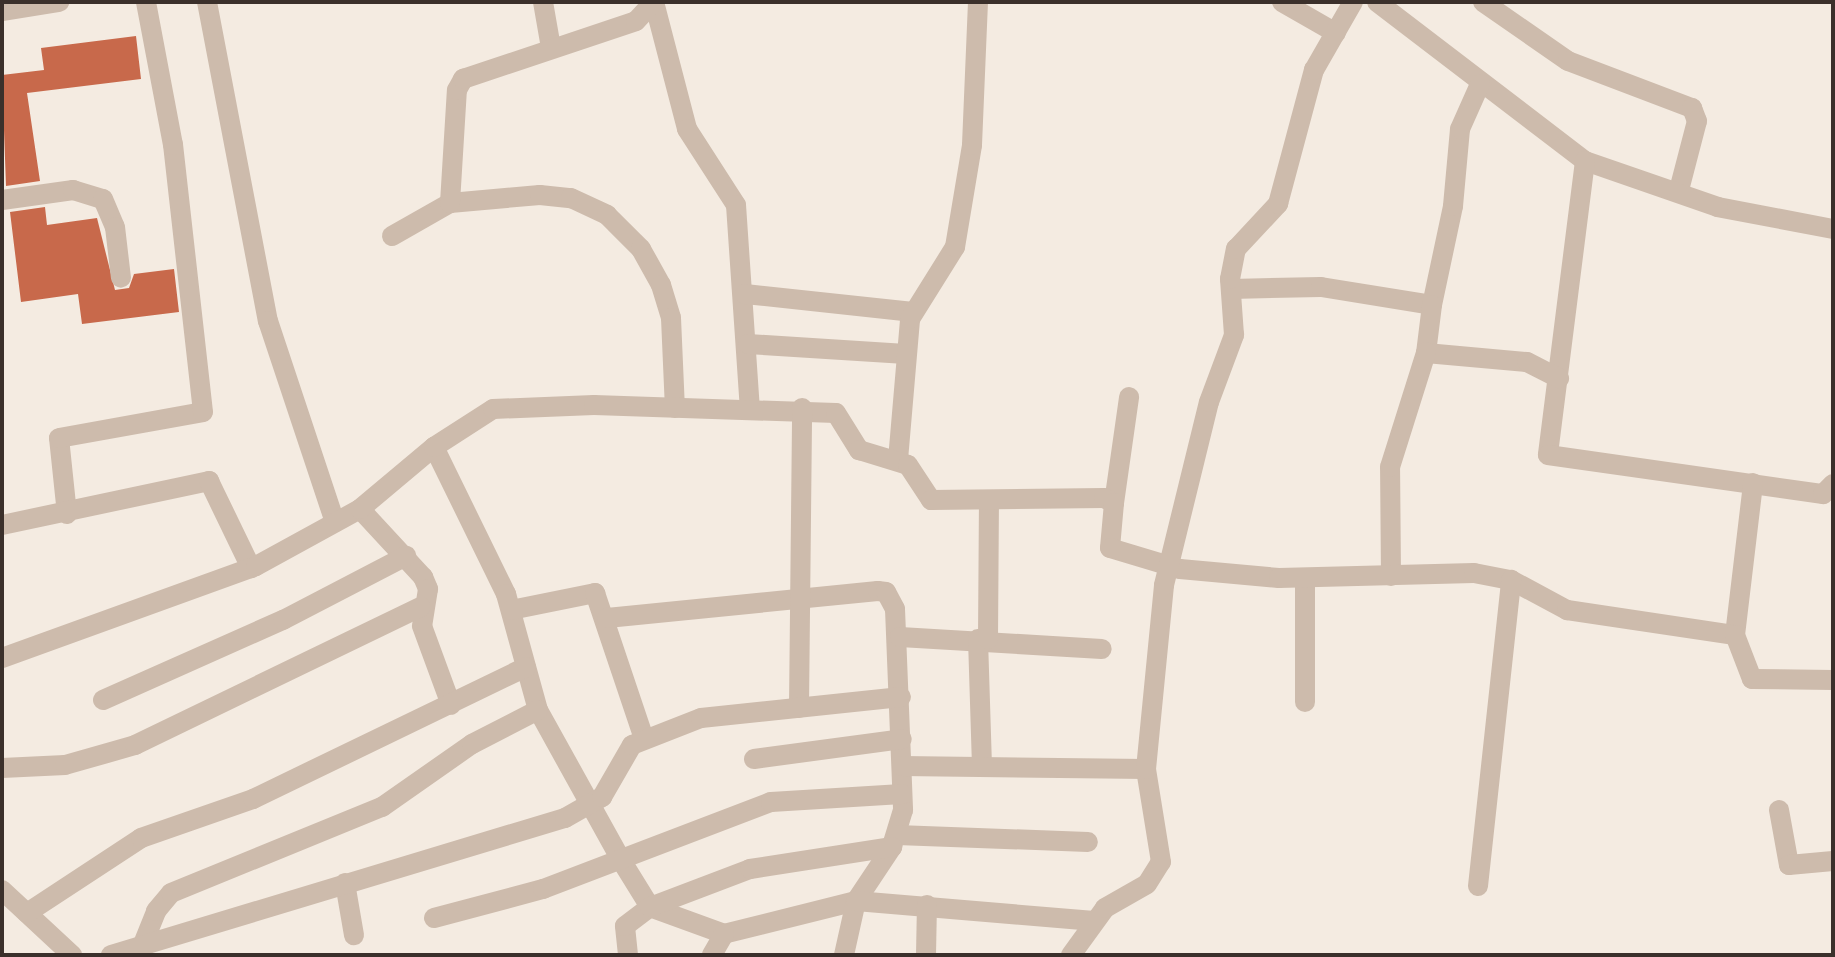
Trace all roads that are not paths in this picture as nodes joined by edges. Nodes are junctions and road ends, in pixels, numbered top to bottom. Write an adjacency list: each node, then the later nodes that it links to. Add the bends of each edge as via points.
1 (59, 2): 11 (street)
2 (146, 2): 41 (street, via 173,145 203,412 59,438)
3 (207, 2): 42 (street, via 268,321)
4 (543, 2): 13 (street)
5 (654, 2): 13 (street, via 636,21); 23 (street, via 687,129 736,205)
6 (978, 2): 25 (street, via 972,145 955,247)
7 (1282, 2): 12 (street)
8 (1353, 2): 12 (street)
9 (1377, 2): 14 (street)
10 (1483, 2): 16 (street, via 1568,61 1692,108 1697,121)
11 (2, 11)
12 (1336, 33): 22 (street, via 1314,70 1278,204 1236,249)
13 (551, 48): 18 (street, via 463,79 457,90)
14 (1480, 84): 15 (street); 24 (street, via 1460,129 1453,206)
15 (1585, 161): 16 (street); 29 (street)
16 (1679, 190): 19 (street, via 1718,207)
17 (2, 200): 21 (street, via 73,190 103,199 115,227)
18 (450, 203): 20 (street); 31 (street, via 540,195 579,200 607,215 641,249 661,285 671,318)
19 (1833, 229)
20 (392, 236)
21 (121, 278)
22 (1231, 289): 24 (street, via 1321,287); 45 (street, via 1234,335 1196,452)
23 (745, 294): 25 (street); 26 (street)
24 (1432, 305): 27 (street)
25 (913, 312): 28 (street)
26 (748, 344): 28 (street); 32 (street)
27 (1426, 353): 29 (street, via 1527,362); 47 (street, via 1390,467)
28 (906, 354): 35 (street)
29 (1559, 378): 36 (street, via 1548,455)
30 (1129, 397): 39 (street)
31 (675, 408): 32 (street); 34 (street, via 516,405 474,419)
32 (750, 408): 33 (street)
33 (802, 408): 35 (street, via 836,413 859,450); 50 (street)
34 (434, 447): 40 (street); 52 (street)
35 (898, 460): 38 (street, via 931,500)
36 (1753, 483): 37 (street, via 1823,494); 54 (street)
37 (1833, 484)
38 (989, 501): 39 (street, via 1104,498); 56 (street)
39 (1114, 503): 45 (street, via 1110,548)
40 (360, 509): 42 (street); 44 (street)
41 (67, 514): 43 (street); 46 (street, via 209,481)
42 (335, 522): 46 (street)
43 (2, 525)
44 (406, 556): 51 (street, via 428,589); 62 (street, via 283,620)
45 (1173, 567): 48 (street); 73 (street, via 1164,585)
46 (251, 568): 58 (street)
47 (1391, 576): 48 (street); 49 (street, via 1474,573)
48 (1305, 578): 63 (street)
49 (1511, 580): 54 (street, via 1567,610); 82 (street)
50 (799, 597): 53 (street); 55 (street, via 886,592); 65 (street)
51 (420, 607): 64 (street); 72 (street, via 110,754 34,769)
52 (511, 610): 53 (street, via 586,591 595,593); 59 (street)
53 (607, 618): 67 (street)
54 (1735, 635): 60 (street, via 1752,679)
55 (900, 637): 56 (street); 61 (street)
56 (983, 639): 57 (street); 70 (street)
57 (1102, 649)
58 (2, 658)
59 (526, 667): 64 (street); 66 (street)
60 (1833, 680)
61 (901, 697): 65 (street); 68 (street)
62 (103, 700)
63 (1305, 702)
64 (451, 705): 87 (street, via 253,799 141,838)
65 (799, 708): 67 (street, via 701,718)
66 (538, 710): 75 (street); 92 (street, via 472,744 382,807 171,893 156,911)
67 (644, 739): 75 (street, via 622,755 612,785)
68 (902, 739): 69 (street); 71 (street)
69 (754, 759)
70 (982, 765): 71 (street); 73 (street)
71 (902, 766): 74 (street)
72 (2, 768)
73 (1146, 769): 89 (street, via 1161,862 1147,884)
74 (902, 794): 77 (street); 79 (street, via 771,802)
75 (590, 806): 79 (street); 81 (street, via 538,828)
76 (1779, 810): 80 (street, via 1789,865)
77 (895, 841): 78 (street); 84 (street); 86 (street, via 750,869)
78 (1088, 842)
79 (621, 860): 86 (street); 88 (street)
80 (1833, 861)
81 (345, 883): 91 (street); 92 (street)
82 (1478, 886)
83 (2, 890): 87 (street)
84 (856, 901): 85 (street); 90 (street); 97 (street)
85 (927, 905): 89 (street); 98 (street)
86 (650, 907): 90 (street); 95 (street, via 625,926)
87 (27, 913): 93 (street)
88 (434, 918)
89 (1094, 921): 99 (street)
90 (724, 934): 96 (street)
91 (354, 935)
92 (143, 944): 94 (street)
93 (72, 955)
94 (111, 955)
95 (628, 955)
96 (712, 955)
97 (844, 955)
98 (926, 955)
99 (1071, 955)

